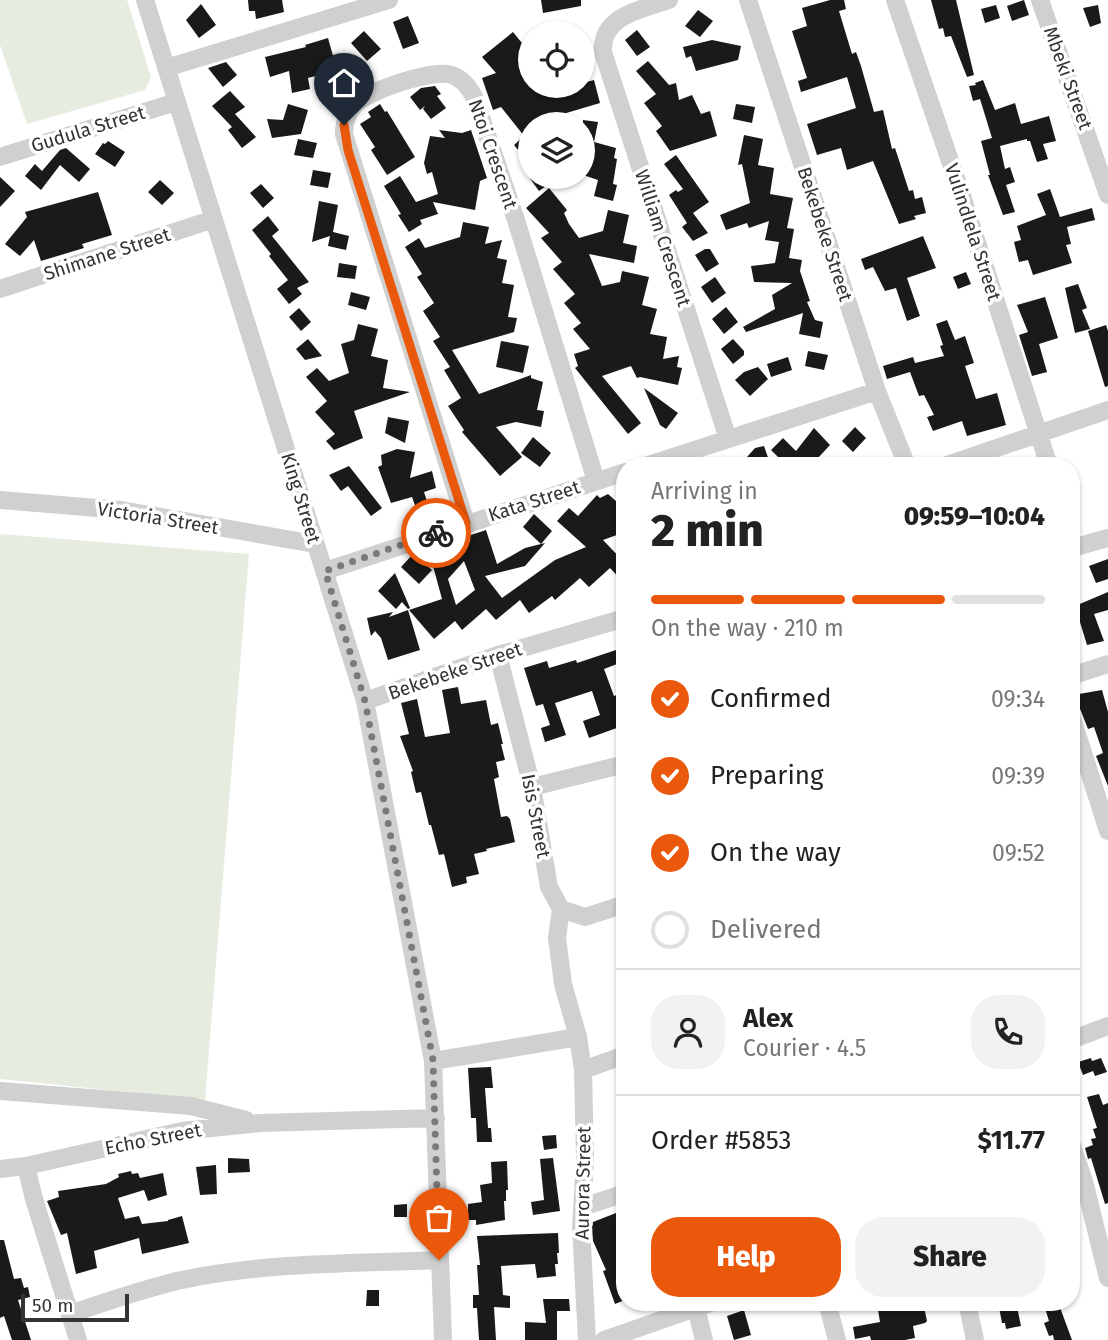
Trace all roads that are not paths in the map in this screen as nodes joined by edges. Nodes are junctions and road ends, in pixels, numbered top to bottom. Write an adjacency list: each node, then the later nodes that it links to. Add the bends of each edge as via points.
1 (145, 0): 7 (street, King Street)
2 (389, 0): 7 (street)
3 (669, 0): 16 (street, William Crescent, via 614,22 604,37 603,52)
4 (748, 0): 13 (street, Bekebeke Street)
5 (895, 0): 15 (street, Vulindlela Street)
6 (1040, 0): 10 (street, Mbeki Street)
7 (166, 68): 8 (street, King Street)
8 (176, 102): 9 (street, Gudula Street); 11 (street, King Street)
9 (0, 157)
10 (1108, 195)
11 (214, 219): 12 (street, Shimane Street); 27 (street, King Street)
12 (0, 289)
13 (877, 391): 16 (street); 18 (street, Bekebeke Street)
14 (1108, 410): 15 (street)
15 (1038, 432): 19 (street); 20 (street, Vulindlela Street)
16 (728, 439): 17 (street)
17 (673, 457)
18 (903, 457)
19 (969, 457)
20 (1046, 457)
21 (616, 475): 22 (street, Kata Street)
22 (596, 481): 24 (street, Kata Street); 24 (street, Ntoi Crescent, via 474,97 454,75 424,76 360,100 347,116 344,134)
23 (0, 500): 27 (street, Victoria Street, via 121,510)
24 (466, 523): 28 (street, Kata Street)
25 (1108, 538): 26 (street)
26 (1080, 542)
27 (316, 544): 28 (street, King Street)
28 (325, 571): 33 (street, King Street)
29 (616, 621): 30 (street, Bekebeke Street)
30 (498, 655): 33 (street, Bekebeke Street); 36 (street, Isis Street)
31 (1108, 664): 32 (street)
32 (1080, 673)
33 (365, 701): 45 (street, King Street)
34 (1080, 736): 37 (street)
35 (616, 766): 36 (street)
36 (532, 787): 40 (street, Isis Street, via 550,887)
37 (1102, 787): 38 (street)
38 (1108, 831)
39 (616, 907): 40 (street, via 585,917)
40 (561, 909): 42 (street, Aurora Street, via 557,938 563,984)
41 (1108, 1026): 43 (street)
42 (578, 1037): 45 (street); 46 (street, Aurora Street)
43 (1080, 1037)
44 (616, 1058): 46 (street)
45 (433, 1060): 48 (street, King Street)
46 (583, 1070): 54 (street, Aurora Street)
47 (0, 1091): 49 (street, via 191,1106)
48 (436, 1118): 49 (street, Echo Street); 55 (street, King Street)
49 (260, 1123): 50 (street, Echo Street, via 182,1131)
50 (26, 1166): 51 (street, Echo Street); 61 (street)
51 (0, 1169)
52 (1080, 1192): 56 (street)
53 (616, 1196): 54 (street)
54 (583, 1207): 64 (street, Aurora Street)
55 (439, 1260): 61 (street, via 215,1275 177,1281); 63 (street, King Street)
56 (1108, 1278)
57 (687, 1311): 65 (street)
58 (704, 1311): 66 (street)
59 (829, 1311): 67 (street)
60 (969, 1311): 68 (street)
61 (70, 1314): 62 (street)
62 (78, 1340)
63 (443, 1340)
64 (587, 1340)
65 (604, 1340)
66 (704, 1340)
67 (837, 1340)
68 (975, 1340)

